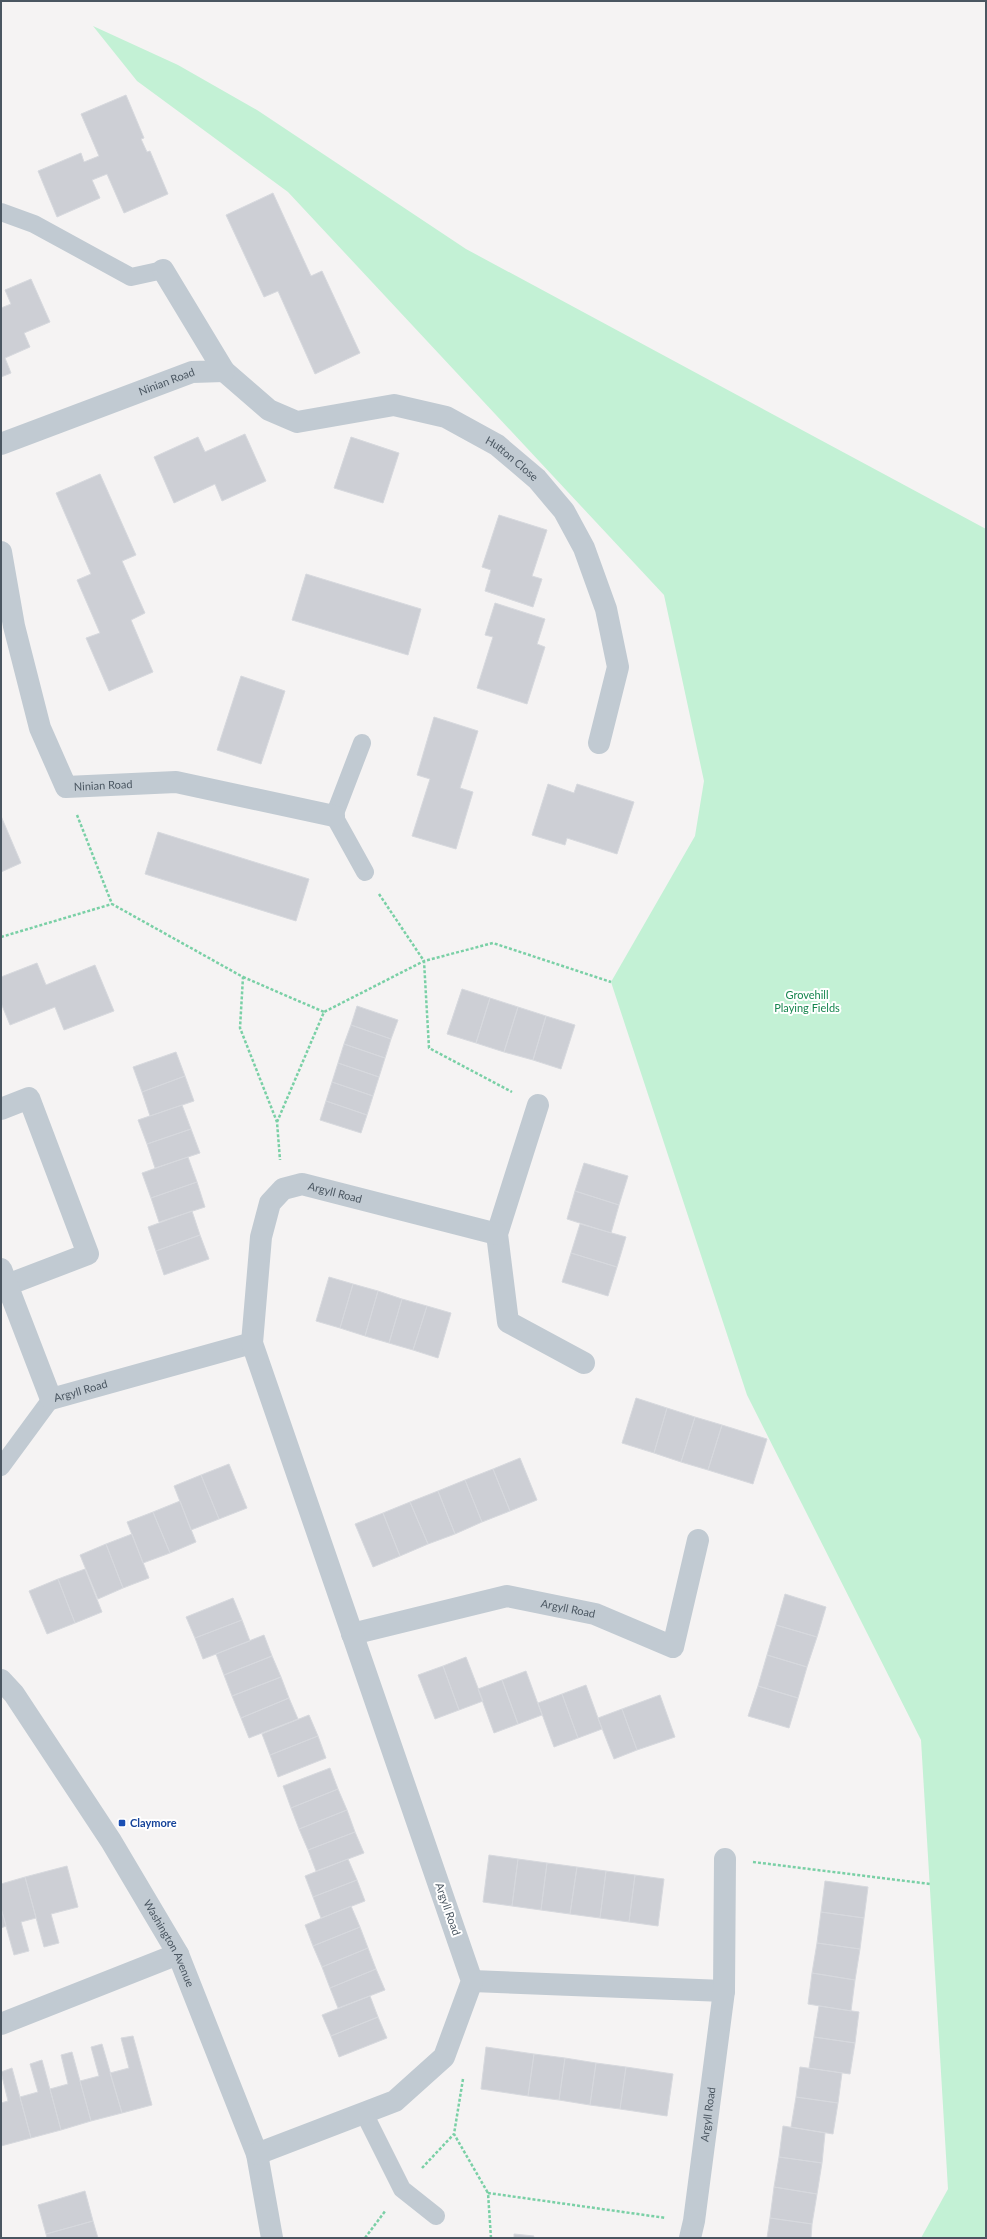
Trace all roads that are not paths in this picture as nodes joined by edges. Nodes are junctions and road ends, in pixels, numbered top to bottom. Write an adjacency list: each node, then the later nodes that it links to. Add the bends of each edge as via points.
1 (1, 212): 2 (lane, via 34,224 131,277)
2 (164, 270): 3 (street)
3 (224, 371): 4 (street, Ninian Road, via 192,372); 7 (street, Hutton Close, via 269,410 297,422 394,405 446,417 497,445 536,479 564,511 580,542 606,609 618,667)
4 (1, 444)
5 (1, 552): 8 (street, Ninian Road, via 14,626 40,728 66,787 176,782)
6 (362, 743): 8 (lane)
7 (599, 743)
8 (334, 816): 9 (lane)
9 (364, 872)
10 (538, 1105): 12 (street)
11 (1, 1109): 13 (street, Argyll Road, via 29,1098 88,1254)
12 (497, 1234): 14 (street, Argyll Road, via 302,1184 283,1189 270,1203 261,1237); 15 (street, via 508,1322)
13 (4, 1277): 16 (street, Argyll Road)
14 (252, 1343): 16 (street, Argyll Road); 19 (street, Argyll Road)
15 (584, 1364)
16 (51, 1399): 17 (lane)
17 (1, 1467)
18 (698, 1540): 19 (street, Argyll Road, via 673,1647 595,1614 507,1596)
19 (352, 1634): 23 (street, Argyll Road)
20 (1, 1680): 22 (street, Washington Avenue, via 14,1694 111,1841)
21 (725, 1859): 24 (street, Argyll Road)
22 (178, 1954): 25 (street); 27 (street, Washington Avenue)
23 (472, 1981): 24 (street); 26 (street, via 444,2057 395,2101)
24 (724, 1991): 29 (street, Argyll Road)
25 (1, 2024)
26 (364, 2113): 27 (street); 28 (lane, via 402,2189)
27 (257, 2154): 30 (street, Washington Avenue)
28 (436, 2216)
29 (692, 2230)
30 (272, 2238)

